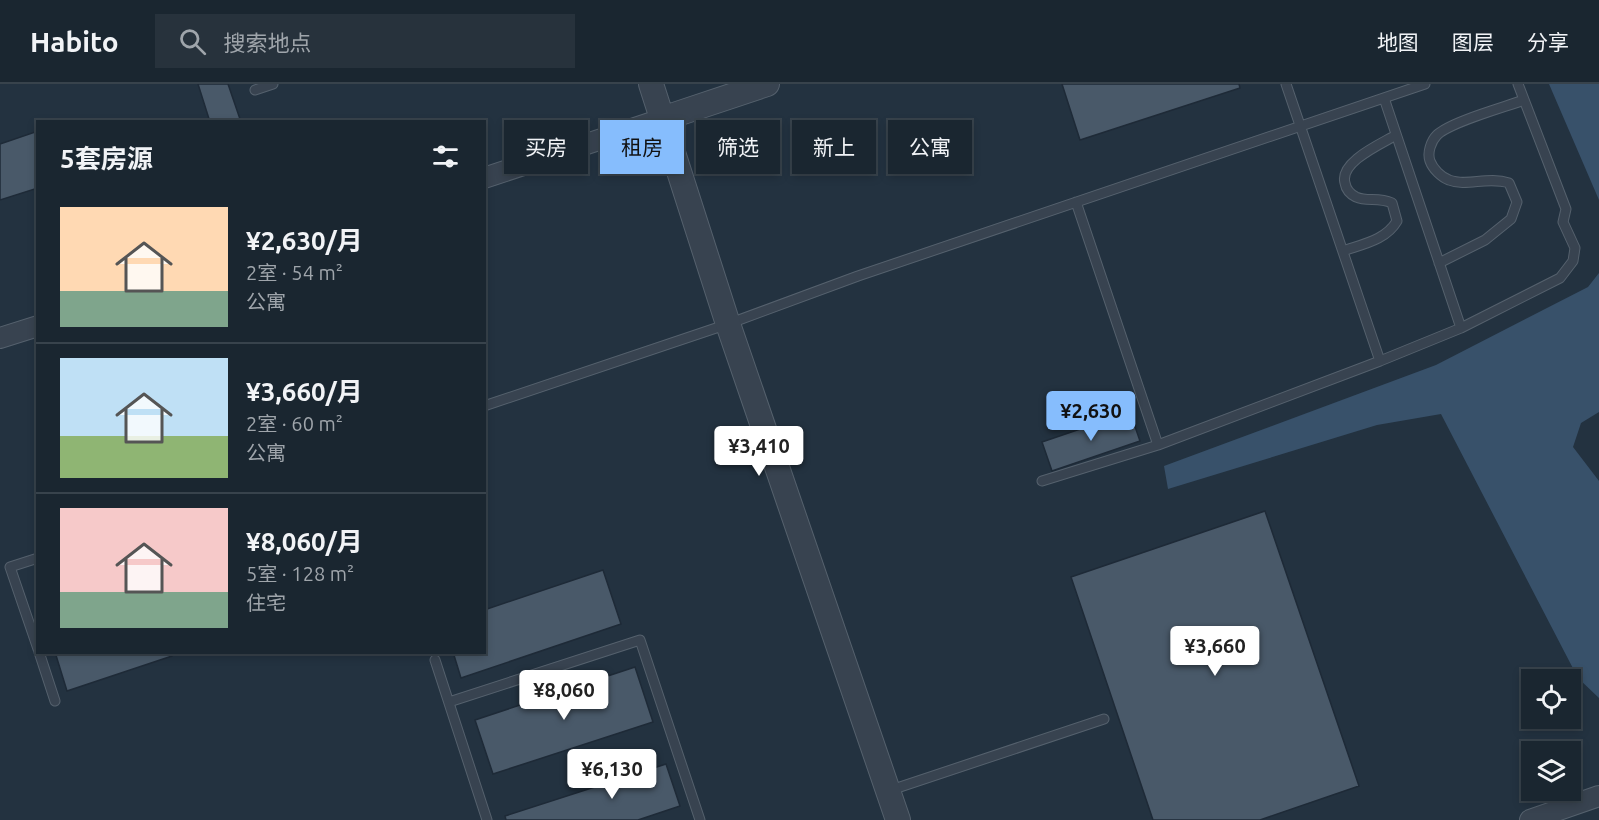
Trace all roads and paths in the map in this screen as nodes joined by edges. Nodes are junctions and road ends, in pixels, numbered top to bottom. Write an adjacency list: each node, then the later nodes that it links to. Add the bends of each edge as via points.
1 (273, 84): 7 (lane)
2 (651, 84): 10 (street)
3 (767, 84): 10 (street)
4 (1286, 84): 11 (lane)
5 (1425, 84): 8 (lane)
6 (1518, 84): 9 (lane)
7 (255, 90)
8 (1384, 98): 11 (lane); 12 (lane)
9 (1524, 100): 16 (lane, via 1451,127 1437,135 1430,148 1429,160 1436,172 1450,181 1497,178 1509,183 1517,202 1511,219 1485,240); 19 (lane, via 1566,210 1563,222 1575,248 1573,261 1560,278)
10 (662, 119): 13 (street); 17 (street)
11 (1301, 126): 14 (lane); 15 (lane)
12 (1396, 135): 15 (lane, via 1357,159 1345,170 1344,180 1347,190 1357,197 1381,198 1392,203 1397,221 1380,238); 16 (lane)
13 (486, 177)
14 (1076, 202): 17 (lane); 23 (lane)
15 (1343, 252): 21 (lane)
16 (1439, 263): 19 (lane)
17 (728, 324): 22 (lane); 32 (street)
18 (36, 327): 20 (street)
19 (1461, 328): 21 (lane)
20 (0, 338)
21 (1380, 361): 23 (lane)
22 (486, 405)
23 (1158, 445): 24 (lane)
24 (1042, 481)
25 (36, 559): 26 (lane, via 10,567)
26 (36, 645)
27 (39, 654): 29 (lane)
28 (435, 660): 30 (lane)
29 (55, 701)
30 (449, 702): 34 (lane); 35 (lane, via 640,640)
31 (1104, 719): 32 (lane)
32 (888, 791): 36 (street)
33 (1599, 796): 37 (street)
34 (487, 820)
35 (700, 820)
36 (898, 820)
37 (1530, 820)

